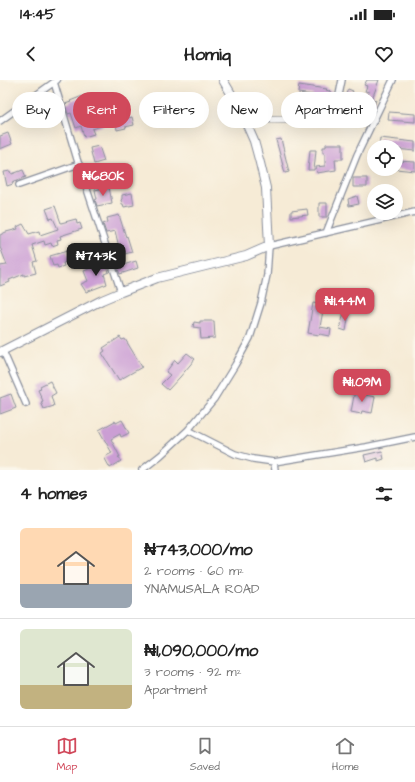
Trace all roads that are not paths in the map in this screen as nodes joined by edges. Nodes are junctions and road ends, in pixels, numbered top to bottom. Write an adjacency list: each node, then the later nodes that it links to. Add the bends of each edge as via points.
1 (223, 80): 5 (main road)
2 (342, 80): 6 (street)
3 (393, 80): 7 (street)
4 (55, 81): 8 (street); 11 (street)
5 (230, 92)
6 (340, 92)
7 (377, 115)
8 (0, 121)
9 (248, 128): 15 (main road, via 266,188)
10 (370, 128): 14 (street)
11 (79, 164): 12 (street); 16 (street)
12 (19, 185)
13 (415, 212): 14 (street)
14 (326, 233): 15 (street)
15 (269, 246): 16 (main road, via 246,256 157,278); 19 (street, via 267,275 250,338 214,399)
16 (122, 292): 17 (main road)
17 (1, 352): 18 (street)
18 (26, 404)
19 (188, 430): 21 (street, via 235,454); 22 (street)
20 (415, 437): 21 (street)
21 (274, 462): 23 (street)
22 (142, 470)
23 (275, 470)

